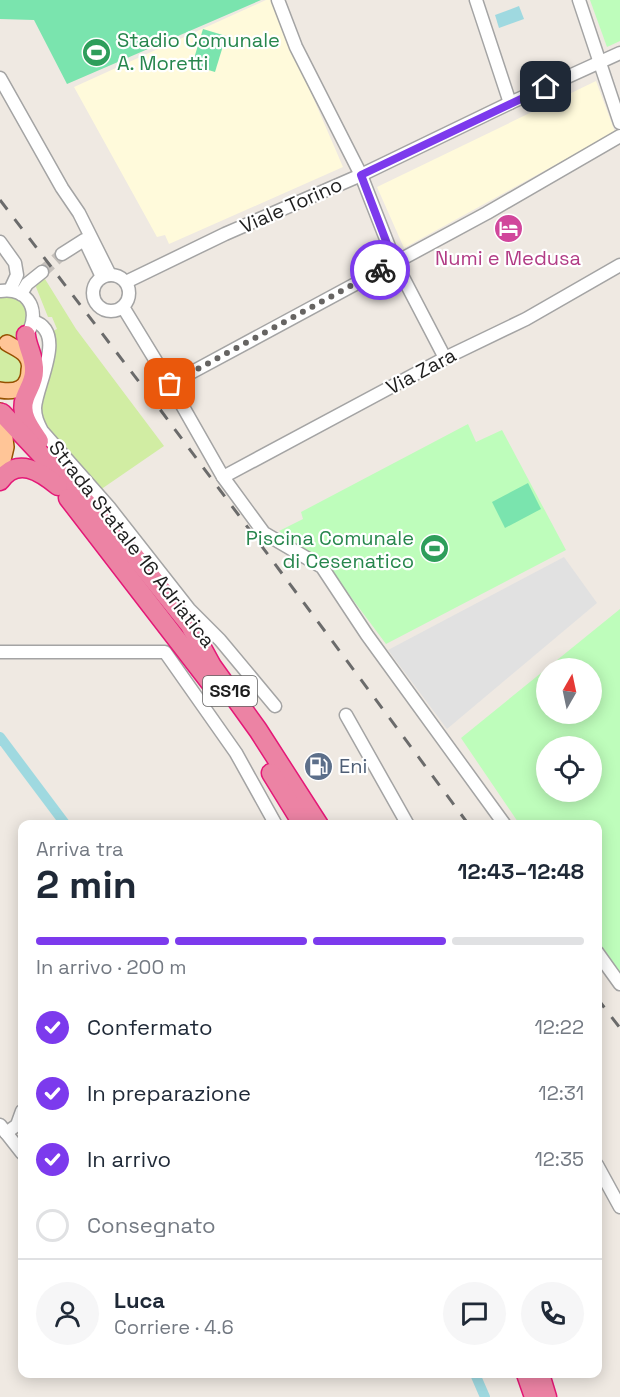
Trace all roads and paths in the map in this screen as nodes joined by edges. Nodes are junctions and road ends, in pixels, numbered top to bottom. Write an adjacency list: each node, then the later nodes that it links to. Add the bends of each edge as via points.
1 (278, 0): 10 (street, via 296,47)
2 (476, 0): 7 (street)
3 (579, 0): 5 (street)
4 (620, 53): 5 (street, Viale Torino)
5 (600, 62): 7 (street, Viale Torino); 8 (street)
6 (0, 78): 11 (street)
7 (510, 103): 10 (street, Viale Torino)
8 (620, 123)
9 (620, 136): 15 (street)
10 (361, 175): 15 (street); 19 (street, Viale Torino)
11 (62, 188): 12 (street); 18 (street, via 79,213)
12 (84, 240): 14 (street); 18 (street)
13 (0, 242): 20 (street, via 15,263 17,275)
14 (62, 254)
15 (394, 262): 24 (street); 25 (street)
16 (620, 265): 24 (street, Via Zara, via 526,319)
17 (42, 272): 20 (street)
18 (106, 276): 19 (street); 21 (street, via 93,291 98,306 113,311)
19 (126, 282): 21 (street, via 130,292)
20 (10, 291): 22 (street, via 27,299 31,306)
21 (123, 307): 25 (street)
22 (30, 328): 23 (street, via 14,342); 31 (highway, via 34,370 23,406 24,416); 33 (street, via 41,325 49,344 35,410 42,431)
23 (3, 343): 26 (main road, via 20,350 30,367 26,385 11,392)
24 (445, 358): 29 (street, Via Zara)
25 (170, 384): 29 (street)
26 (0, 390)
27 (1, 412): 28 (main road, via 6,447); 31 (highway, Strada Statale 16 Adriatica / SS16)
28 (0, 473)
29 (223, 477): 39 (street, via 264,533 322,567)
30 (0, 481): 31 (highway, via 5,473 29,469)
31 (65, 488): 36 (highway, Strada Statale 16 Adriatica / SS16, via 250,739); 37 (highway, Strada Statale 16 Adriatica / SS16, via 123,542 189,624 212,666)
32 (0, 652): 35 (street, via 165,652 236,753)
33 (275, 706)
34 (346, 715): 38 (street)
35 (273, 820)
36 (300, 820)
37 (316, 820)
38 (405, 820)
39 (501, 820)
40 (602, 959): 41 (street)
41 (620, 984)
42 (18, 1122): 43 (street)
43 (2, 1127): 44 (street)
44 (18, 1148)
45 (602, 1174): 46 (street)
46 (620, 1207)
47 (527, 1378): 49 (highway)
48 (541, 1378): 50 (highway)
49 (534, 1397)
50 (547, 1397)

